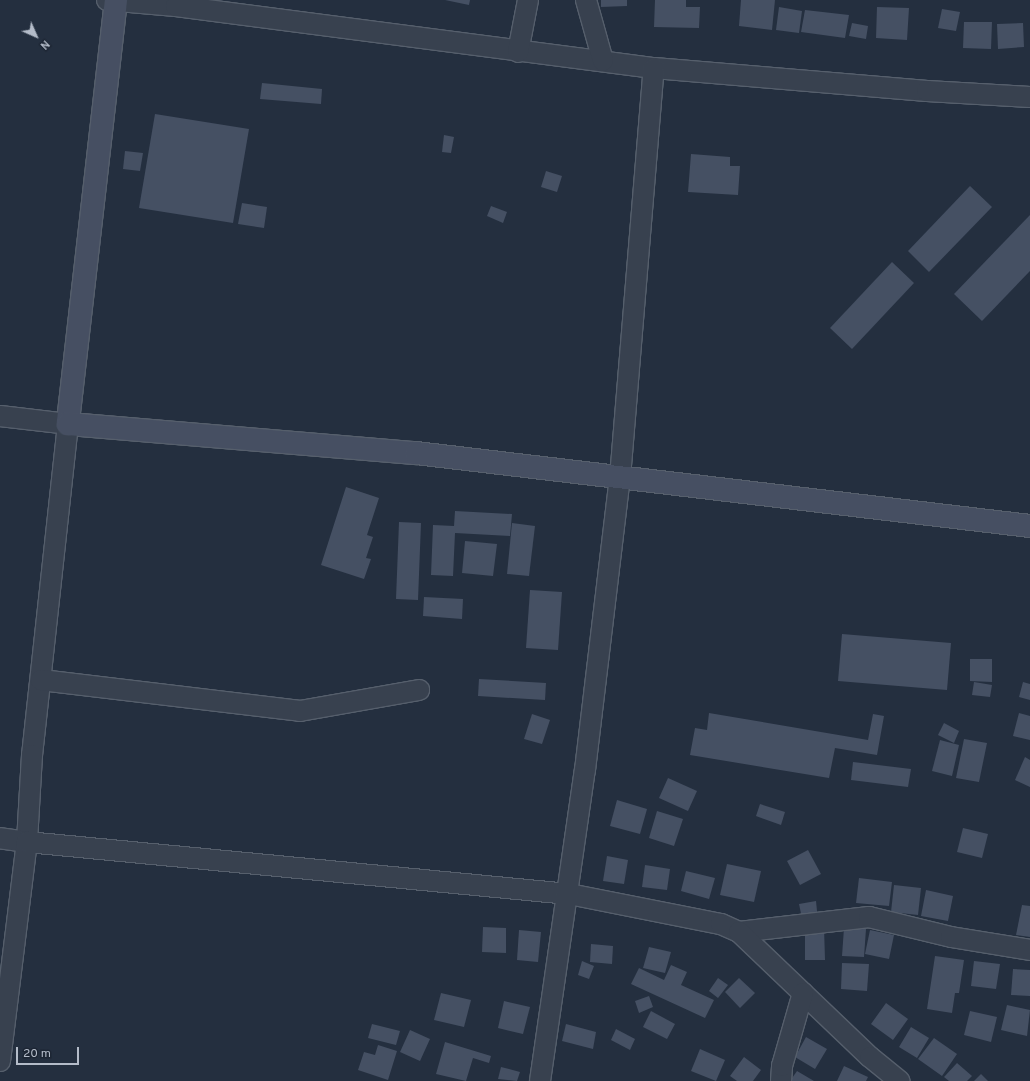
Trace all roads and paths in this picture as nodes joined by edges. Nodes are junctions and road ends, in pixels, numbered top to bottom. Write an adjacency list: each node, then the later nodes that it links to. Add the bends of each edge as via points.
1 (113, 0): 4 (street); 10 (main road)
2 (528, 0): 5 (street)
3 (586, 0): 6 (street)
4 (177, 3): 5 (street)
5 (518, 52): 6 (street)
6 (603, 61): 7 (street)
7 (654, 68): 8 (street); 11 (street)
8 (1030, 97)
9 (0, 416): 10 (street)
10 (68, 424): 11 (main road, via 416,453); 13 (street)
11 (620, 478): 12 (main road); 17 (street)
12 (1030, 526)
13 (41, 680): 14 (street, via 300,711); 16 (street, via 32,755)
14 (420, 690)
15 (0, 838): 16 (street)
16 (27, 842): 17 (street); 21 (street)
17 (569, 894): 18 (street, via 721,924); 22 (street)
18 (739, 932): 19 (street, via 869,916 951,937); 20 (street)
19 (1030, 950)
20 (803, 993): 23 (street, via 782,1066); 24 (street, via 870,1057)
21 (0, 1061)
22 (540, 1081)
23 (781, 1081)
24 (900, 1081)

